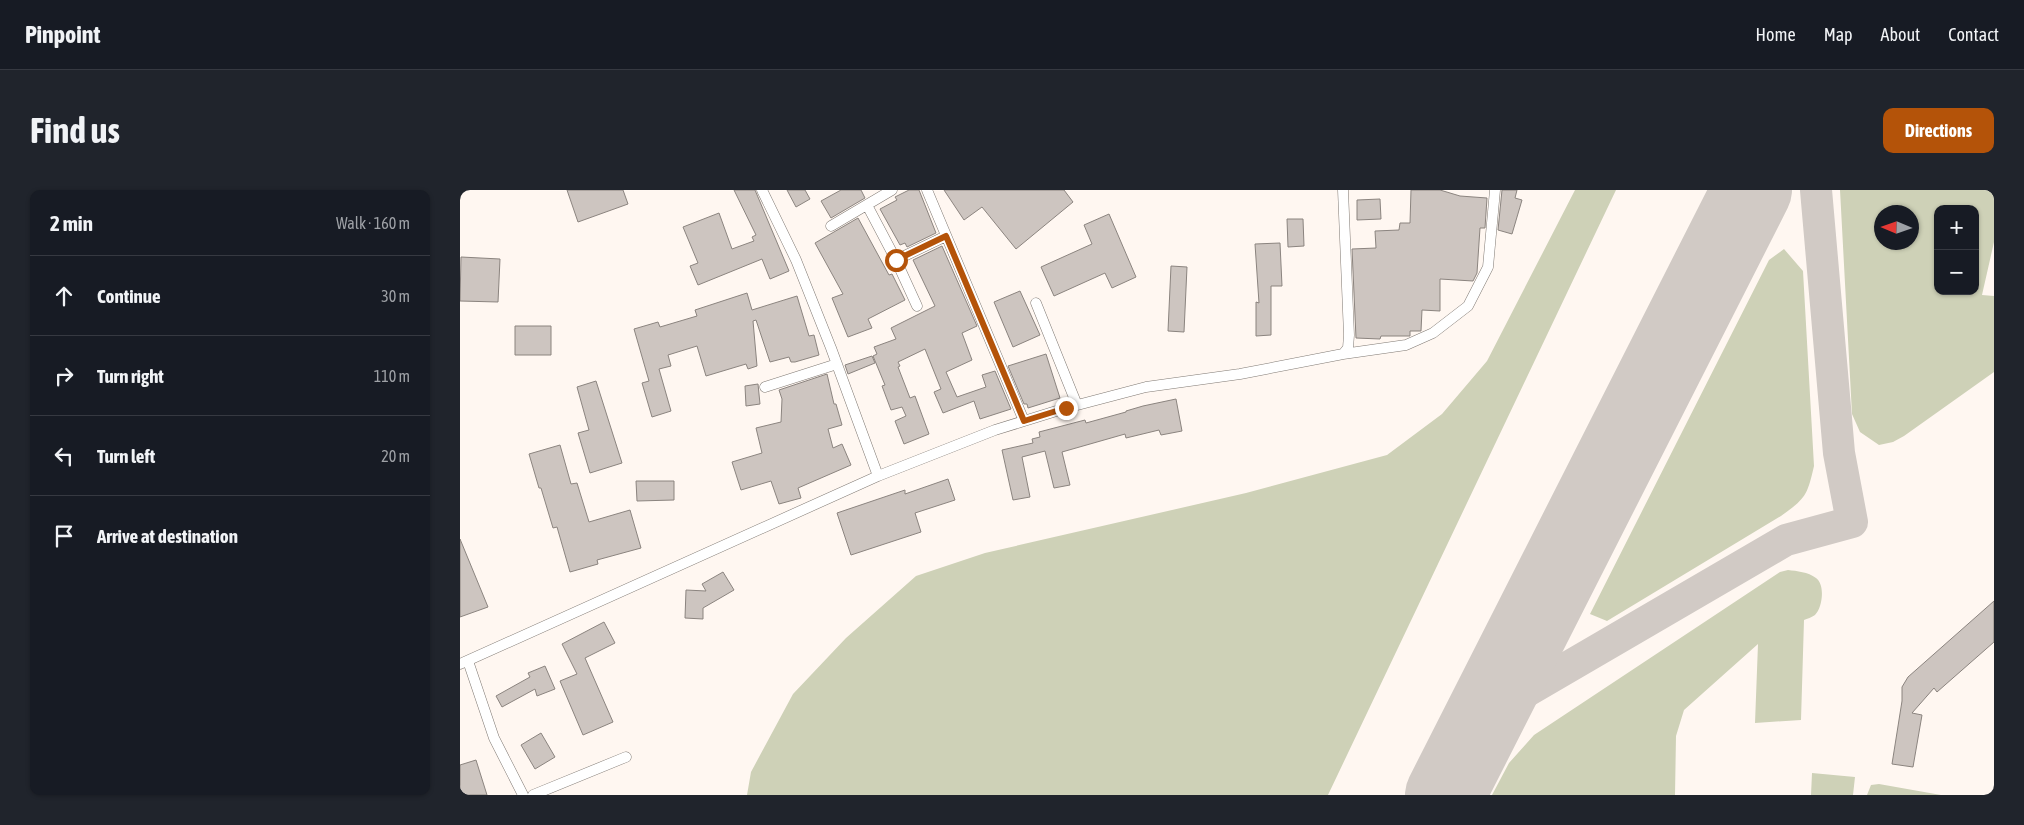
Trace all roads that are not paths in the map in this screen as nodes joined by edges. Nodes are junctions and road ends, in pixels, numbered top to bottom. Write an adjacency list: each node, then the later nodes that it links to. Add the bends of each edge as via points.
1 (762, 190): 13 (street, via 796,260)
2 (892, 190): 6 (street)
3 (927, 190): 8 (street)
4 (1343, 190): 12 (street, via 1349,336)
5 (1496, 190): 12 (street, via 1488,267 1468,306 1433,333 1406,345)
6 (867, 206): 7 (street); 9 (street)
7 (831, 226)
8 (946, 236): 9 (street); 16 (street)
9 (896, 260): 11 (street)
10 (1036, 303): 15 (street)
11 (918, 306)
12 (1344, 354): 15 (street, via 1240,374 1146,387)
13 (837, 364): 14 (street); 17 (street)
14 (764, 387)
15 (1077, 405): 16 (street)
16 (1024, 421): 17 (street)
17 (878, 476): 18 (street)
18 (464, 662): 20 (street, via 494,738)
19 (626, 757): 21 (street)
20 (523, 795)
21 (533, 795)

